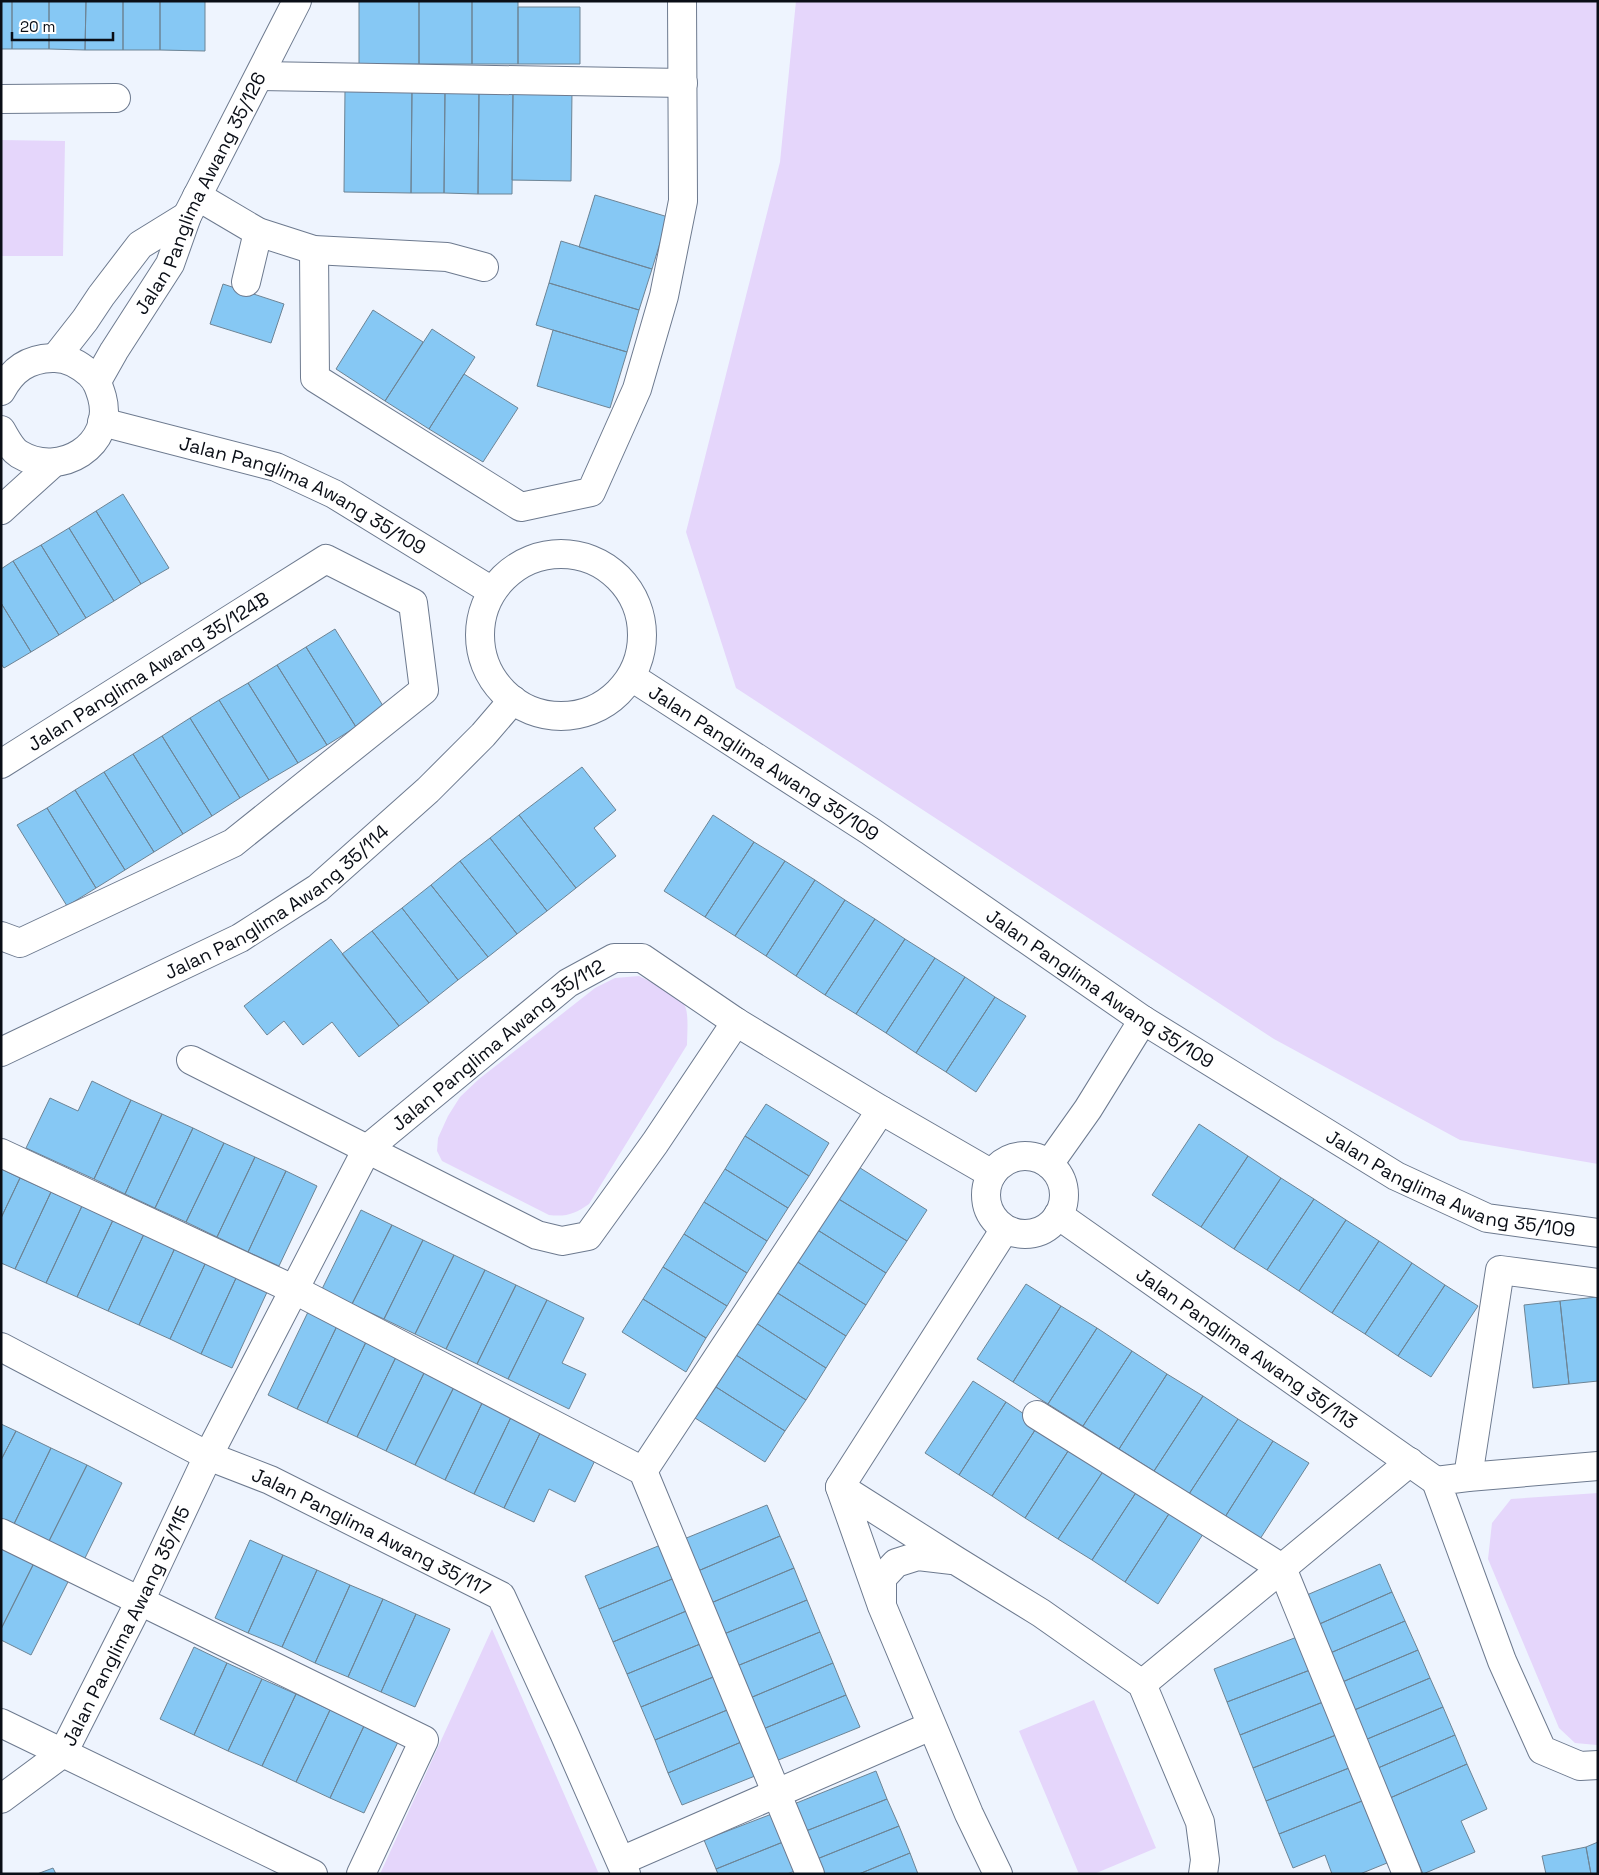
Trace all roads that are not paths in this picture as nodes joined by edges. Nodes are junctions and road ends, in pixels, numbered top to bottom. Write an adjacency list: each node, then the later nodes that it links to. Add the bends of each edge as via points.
1 (297, 1): 3 (street, Jalan Panglima Awang 35/126)
2 (682, 1): 4 (street)
3 (260, 76): 4 (street); 7 (street, Jalan Panglima Awang 35/126)
4 (683, 83): 9 (street, via 684,201 664,296 637,389 591,492 521,507 315,378)
5 (116, 98): 6 (street)
6 (1, 99)
7 (192, 206): 8 (street); 12 (street, via 140,245); 13 (street, Jalan Panglima Awang 35/126, via 170,264)
8 (258, 232): 9 (street); 11 (street)
9 (314, 250): 10 (street, via 447,257)
10 (484, 267)
11 (246, 282)
12 (56, 357): 13 (street, via 70,360); 14 (street, via 38,358 22,366 8,378)
13 (97, 382): 15 (street, via 104,404)
14 (1, 390)
15 (102, 422): 17 (street, via 96,438 85,450 70,459); 19 (street, Jalan Panglima Awang 35/109, via 276,467 334,494)
16 (3, 440): 17 (street, via 18,454)
17 (53, 463): 18 (street)
18 (1, 510)
19 (492, 591): 20 (street, via 509,572 532,559 558,554 584,557 608,568 626,586 639,609 644,635 640,661); 21 (street, via 481,617 479,644 487,671 504,694)
20 (633, 678): 21 (street, via 607,703 582,714 554,717 527,709); 24 (street, Jalan Panglima Awang 35/109, via 870,830)
21 (513, 700): 26 (street, Jalan Panglima Awang 35/114, via 428,790 318,888 240,938)
22 (1, 764): 23 (street, Jalan Panglima Awang 35/124B, via 326,559 413,603 424,690 233,843 20,943)
23 (1, 936)
24 (1143, 1020): 31 (street, via 1088,1109); 35 (street, Jalan Panglima Awang 35/109, via 1404,1180 1487,1218)
25 (736, 1022): 28 (street, Jalan Panglima Awang 35/112); 29 (street, Jalan Panglima Awang 35/112, via 642,958 614,958 568,983); 29 (street, via 588,1236 562,1241 538,1235)
26 (1, 1052)
27 (191, 1060): 29 (street)
28 (881, 1110): 32 (street, Jalan Panglima Awang 35/112); 43 (street)
29 (367, 1149): 37 (street, Jalan Panglima Awang 35/115)
30 (1, 1153): 37 (street)
31 (1049, 1164): 32 (street, via 1037,1158 1012,1158); 33 (street, via 1057,1172 1064,1193)
32 (992, 1174): 34 (street, via 987,1185 988,1210)
33 (1058, 1215): 34 (street, via 1041,1231 1023,1233); 41 (street, Jalan Panglima Awang 35/113)
34 (1005, 1229): 46 (street)
35 (1598, 1233)
36 (1598, 1283): 44 (street, via 1500,1270)
37 (295, 1290): 40 (street, Jalan Panglima Awang 35/115); 43 (street)
38 (1, 1347): 40 (street, Jalan Panglima Awang 35/117)
39 (1037, 1415): 49 (street)
40 (208, 1456): 50 (street, Jalan Panglima Awang 35/115); 59 (street, Jalan Panglima Awang 35/117, via 270,1480 501,1596)
41 (1410, 1462): 45 (street, Jalan Panglima Awang 35/113); 49 (street)
42 (1598, 1466): 44 (street)
43 (643, 1471): 57 (street)
44 (1468, 1477): 45 (street)
45 (1436, 1481): 56 (street, via 1502,1661 1542,1750 1580,1766)
46 (840, 1487): 48 (street); 51 (street)
47 (1, 1533): 50 (street)
48 (955, 1560): 51 (street, via 918,1556 896,1563 882,1578); 52 (street, via 1041,1613)
49 (1282, 1568): 52 (street); 65 (street)
50 (140, 1601): 55 (street, Jalan Panglima Awang 35/115); 61 (street, via 424,1740)
51 (882, 1606): 54 (street)
52 (1142, 1684): 64 (street, via 1200,1822 1205,1860)
53 (1, 1723): 55 (street)
54 (931, 1726): 57 (street); 63 (street)
55 (63, 1753): 58 (street, Jalan Panglima Awang 35/115); 60 (street)
56 (1598, 1765)
57 (777, 1794): 59 (street); 62 (street)
58 (1, 1800)
59 (624, 1867)
60 (313, 1874)
61 (361, 1874)
62 (810, 1874)
63 (998, 1874)
64 (1202, 1874)
65 (1407, 1874)

